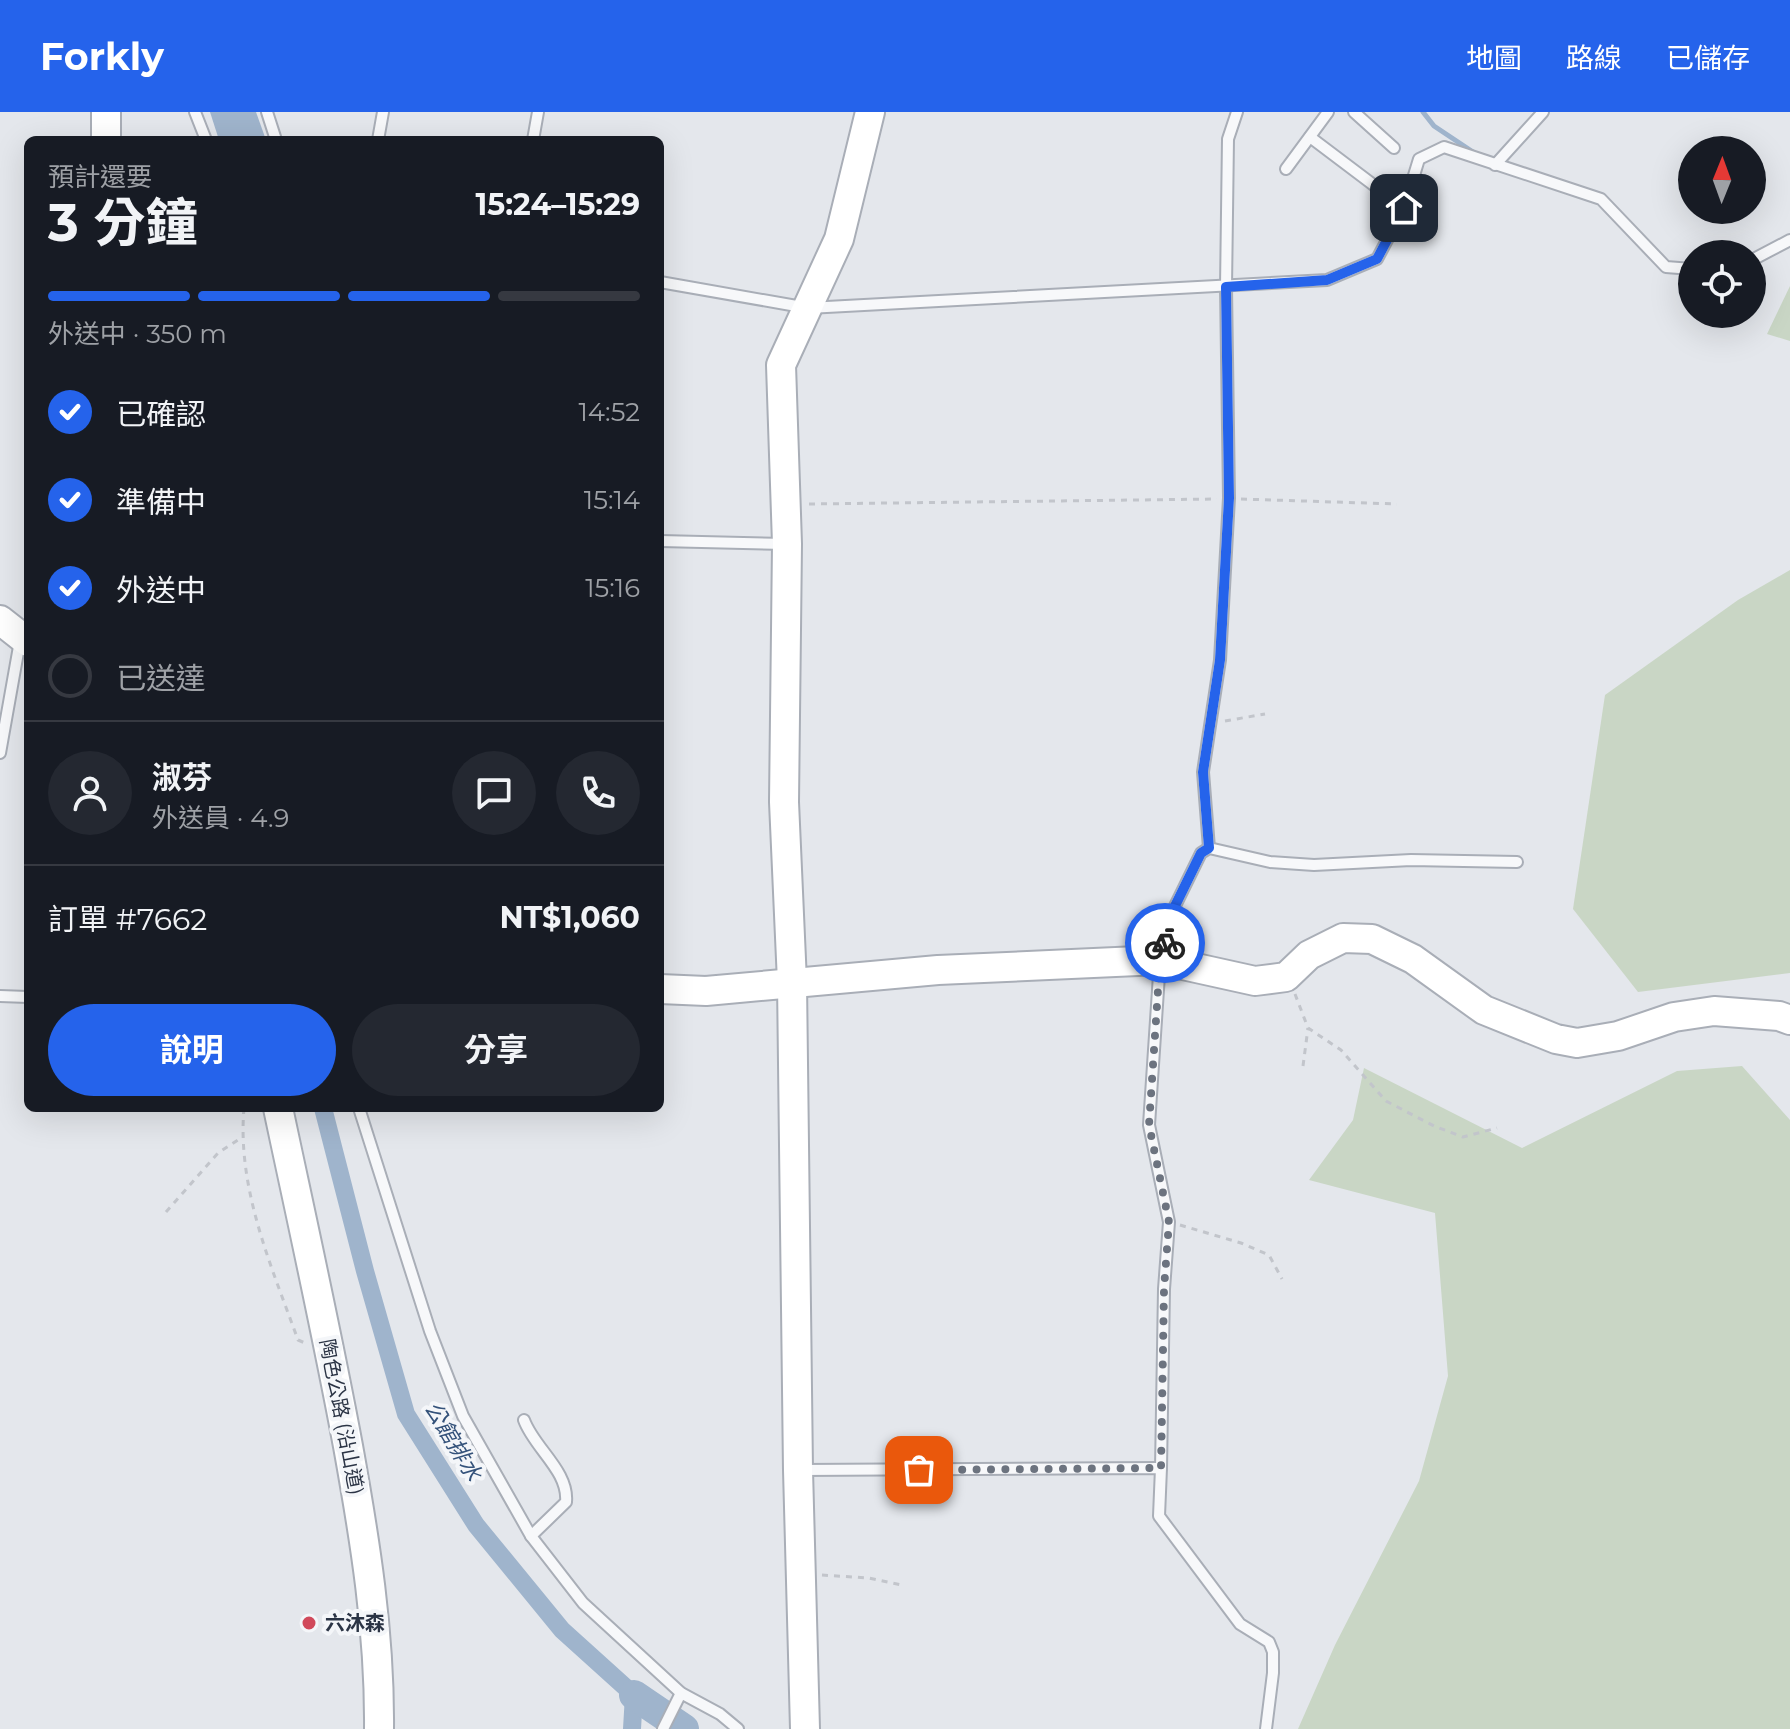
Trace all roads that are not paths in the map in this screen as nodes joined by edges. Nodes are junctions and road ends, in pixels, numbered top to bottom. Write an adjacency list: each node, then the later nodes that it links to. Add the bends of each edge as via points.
1 (106, 112): 11 (street)
2 (195, 112): 12 (lane)
3 (267, 112): 13 (lane)
4 (383, 112): 14 (lane)
5 (538, 112): 15 (lane)
6 (870, 112): 26 (street, via 839,239)
7 (1237, 112): 25 (lane, via 1228,139)
8 (1328, 112): 16 (lane)
9 (1354, 112): 17 (lane)
10 (1543, 112): 18 (lane)
11 (106, 136)
12 (204, 136)
13 (275, 136)
14 (379, 136)
15 (534, 136)
16 (1310, 137): 19 (lane); 20 (lane)
17 (1394, 148)
18 (1495, 165): 20 (lane, via 1444,147 1419,159); 23 (lane, via 1601,199 1666,267)
19 (1286, 169)
20 (1404, 208): 25 (lane, via 1377,259 1327,280)
21 (1790, 240): 22 (lane)
22 (1766, 253)
23 (1678, 268)
24 (664, 283): 26 (lane)
25 (1226, 287): 26 (lane); 31 (lane, via 1229,498 1220,660 1203,772)
26 (808, 308): 28 (street, via 781,365)
27 (664, 541): 28 (lane)
28 (787, 544): 34 (street, via 784,802)
29 (16, 633): 30 (lane)
30 (0, 753)
31 (1209, 848): 32 (lane, via 1270,862 1314,865); 33 (lane, via 1201,853 1174,908)
32 (1517, 862)
33 (1160, 960): 34 (street); 38 (street, via 1255,981 1286,977 1309,955 1343,938 1372,939 1413,959 1484,1010 1577,1043 1714,1011); 42 (lane, via 1149,1125 1169,1222)
34 (792, 982): 35 (street, via 706,991); 43 (street)
35 (664, 989)
36 (0, 996): 37 (lane)
37 (24, 997)
38 (1790, 1020)
39 (279, 1112): 46 (street, 陶色公路 (沿山道), via 331,1351 369,1573)
40 (360, 1112): 44 (lane, via 430,1331 463,1416)
41 (524, 1420): 44 (lane, via 567,1492 566,1502)
42 (1161, 1468): 43 (lane); 50 (lane, via 1159,1516 1240,1624 1269,1642 1273,1673)
43 (798, 1470): 49 (street)
44 (531, 1536): 45 (lane, via 583,1603)
45 (681, 1693): 47 (lane); 48 (lane)
46 (379, 1729)
47 (663, 1729)
48 (738, 1729)
49 (805, 1729)
50 (1266, 1729)

